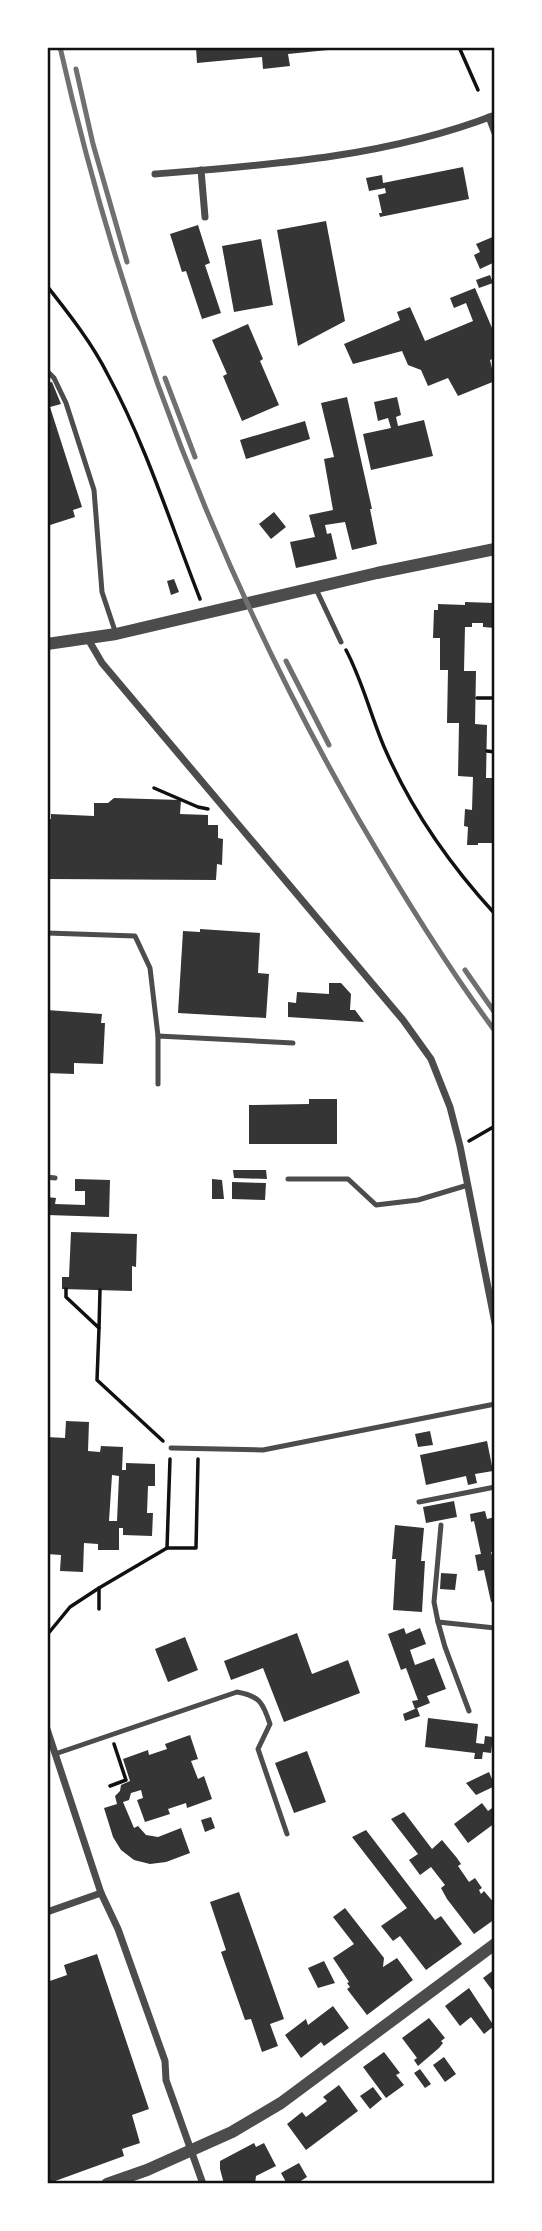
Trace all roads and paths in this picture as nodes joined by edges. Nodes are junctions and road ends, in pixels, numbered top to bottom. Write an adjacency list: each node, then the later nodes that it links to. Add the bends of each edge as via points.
1 (459, 47): 2 (path)
2 (478, 90)
3 (492, 116): 4 (street); 5 (street, via 407,142 343,155)
4 (495, 132)
5 (201, 170): 6 (street); 7 (street)
6 (155, 174)
7 (205, 217)
8 (47, 286): 12 (path, via 108,374)
9 (47, 371): 13 (lane, via 66,403 94,490 102,592)
10 (495, 549): 11 (street)
11 (316, 589): 12 (street); 15 (lane)
12 (205, 614): 13 (street)
13 (116, 634): 14 (street)
14 (88, 639): 16 (street); 29 (street, via 102,663 410,1030 431,1059)
15 (341, 642): 23 (path, via 416,812 460,875)
16 (47, 644)
17 (477, 698): 18 (path)
18 (495, 698)
19 (487, 751): 20 (path)
20 (495, 751)
21 (154, 788): 22 (path)
22 (198, 807)
23 (495, 914)
24 (47, 933): 25 (lane, via 135,936 150,968)
25 (158, 1037): 26 (lane); 27 (lane)
26 (293, 1043)
27 (158, 1084)
28 (495, 1126): 29 (path)
29 (460, 1146): 33 (street)
30 (47, 1177): 31 (lane)
31 (55, 1178)
32 (288, 1178): 33 (lane, via 348,1179 376,1205 418,1200)
33 (468, 1185): 36 (street)
34 (66, 1289): 37 (path, via 66,1297)
35 (100, 1290): 37 (path)
36 (495, 1323)
37 (99, 1328): 39 (path, via 97,1380)
38 (495, 1404): 40 (lane, via 263,1450)
39 (170, 1448): 40 (lane); 44 (path)
40 (198, 1449): 44 (path, via 196,1548)
41 (495, 1487): 42 (lane)
42 (419, 1502)
43 (441, 1525): 47 (lane, via 434,1602)
44 (167, 1548): 45 (path)
45 (99, 1588): 46 (path); 49 (path, via 70,1607)
46 (99, 1609)
47 (438, 1622): 48 (lane); 50 (lane)
48 (495, 1628)
49 (47, 1635)
50 (469, 1711)
51 (47, 1729): 53 (street)
52 (111, 1735): 53 (lane); 54 (path, via 126,1780); 55 (lane, via 237,1692 251,1695 260,1701 270,1724 258,1749)
53 (55, 1754): 56 (street)
54 (110, 1786)
55 (287, 1834)
56 (101, 1893): 57 (street); 59 (street, via 165,2061 166,2080)
57 (47, 1912)
58 (495, 1944): 59 (street, via 281,2103)
59 (191, 2151): 60 (street); 61 (street)
60 (107, 2184)
61 (203, 2184)

